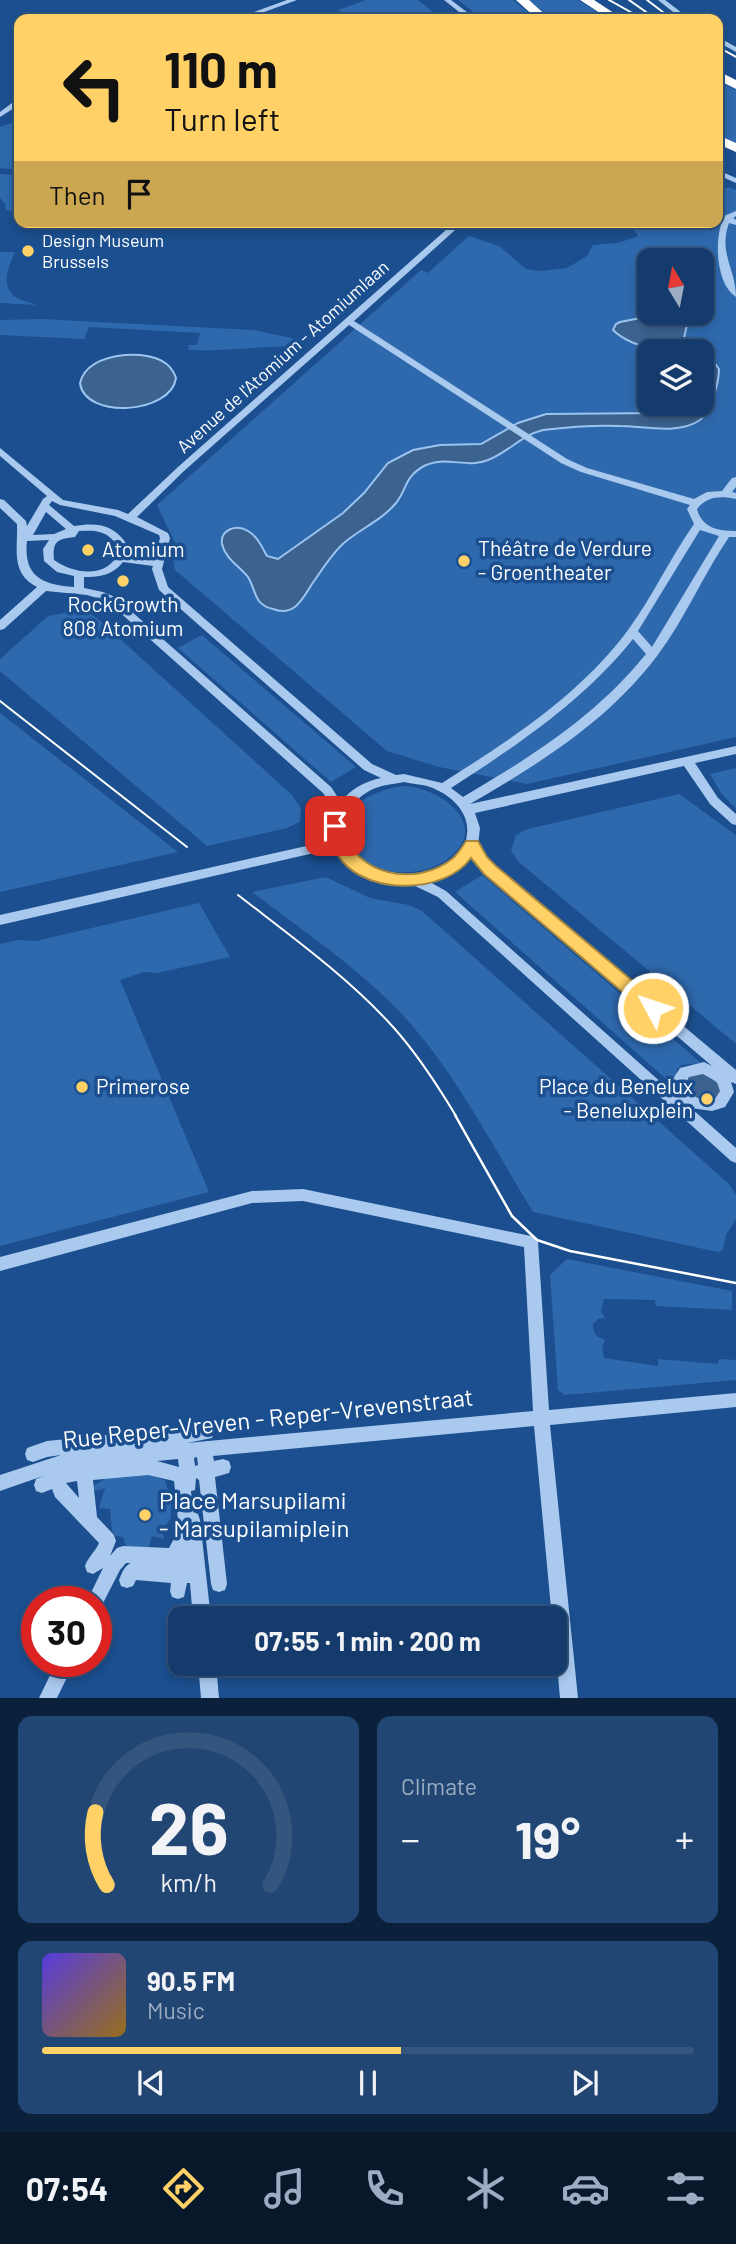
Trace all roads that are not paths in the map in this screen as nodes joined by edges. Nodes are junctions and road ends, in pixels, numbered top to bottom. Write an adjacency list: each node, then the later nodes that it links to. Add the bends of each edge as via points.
1 (293, 0): 6 (street)
2 (447, 0): 7 (street)
3 (522, 0): 8 (highway)
4 (586, 0): 9 (highway)
5 (661, 0): 10 (street)
6 (253, 14)
7 (465, 14)
8 (538, 14)
9 (609, 14)
10 (679, 14)
11 (732, 214): 12 (street, via 729,221); 14 (street, via 720,233 720,249)
12 (736, 223)
13 (453, 228): 15 (street, Avenue de l'Atomium - Atomiumlaan)
14 (736, 294)
15 (348, 321): 21 (street, via 584,470); 22 (street, Avenue de l'Atomium - Atomiumlaan)
16 (0, 451): 19 (street)
17 (736, 480): 18 (street)
18 (731, 495): 21 (street, via 708,495)
19 (48, 500): 22 (street); 24 (street); 26 (street, via 26,538)
20 (0, 502): 30 (street, via 23,526 21,560 29,575)
21 (695, 503): 23 (street, via 692,513)
22 (130, 518): 37 (street, via 165,535 158,569 161,584 368,767)
23 (699, 524): 25 (street, via 712,532); 33 (street)
24 (71, 534): 26 (street); 27 (street, via 87,527 105,529)
25 (731, 534): 34 (street, via 702,568)
26 (56, 537): 29 (street, via 48,549 49,561)
27 (123, 546)
28 (156, 563): 29 (street, via 120,558 105,569)
29 (79, 574): 31 (street)
30 (44, 587): 32 (street); 40 (street, via 92,591 111,600 327,790)
31 (79, 589)
32 (0, 626)
33 (632, 632): 34 (street); 38 (street, via 569,698)
34 (652, 653): 39 (street, via 609,700)
35 (736, 750): 36 (street)
36 (687, 761): 39 (street); 41 (street, via 714,801)
37 (393, 779): 38 (street, via 416,778); 40 (street, via 361,789)
38 (444, 787): 39 (street)
39 (467, 806): 43 (street, via 475,828)
40 (340, 810): 42 (street, via 335,826)
41 (736, 821)
42 (338, 843): 44 (street, via 349,859 367,872); 45 (street)
43 (472, 845): 44 (street, via 451,869); 47 (street, via 490,870)
44 (415, 880): 48 (street, via 442,894)
45 (0, 920)
46 (720, 1073): 46 (street, via 705,1068 684,1072 678,1082 684,1102 699,1107 720,1103 727,1092)
47 (736, 1078)
48 (736, 1157)
49 (531, 1242): 50 (street, via 329,1199 272,1194); 52 (street)
50 (0, 1264)
51 (736, 1400): 52 (street, Rue Reper-Vreven - Reper-Vrevenstraat)
52 (543, 1417): 53 (street, Rue Reper-Vreven - Reper-Vrevenstraat); 70 (street)
53 (185, 1450): 58 (street, Rue Reper-Vreven - Reper-Vrevenstraat, via 62,1462); 61 (street)
54 (203, 1452): 55 (street); 56 (street); 62 (street)
55 (47, 1466): 57 (street, via 67,1474); 59 (street, via 61,1491)
56 (223, 1466)
57 (84, 1472): 59 (street); 60 (street, via 148,1467 181,1475 187,1531)
58 (0, 1483)
59 (89, 1520): 63 (street, via 108,1541 114,1567)
60 (177, 1547)
61 (196, 1553): 64 (street, via 167,1557 123,1554); 65 (street)
62 (214, 1576)
63 (181, 1577)
64 (103, 1586)
65 (201, 1606)
66 (208, 1676): 69 (street)
67 (58, 1677): 68 (street)
68 (48, 1698)
69 (210, 1698)
70 (569, 1698)

